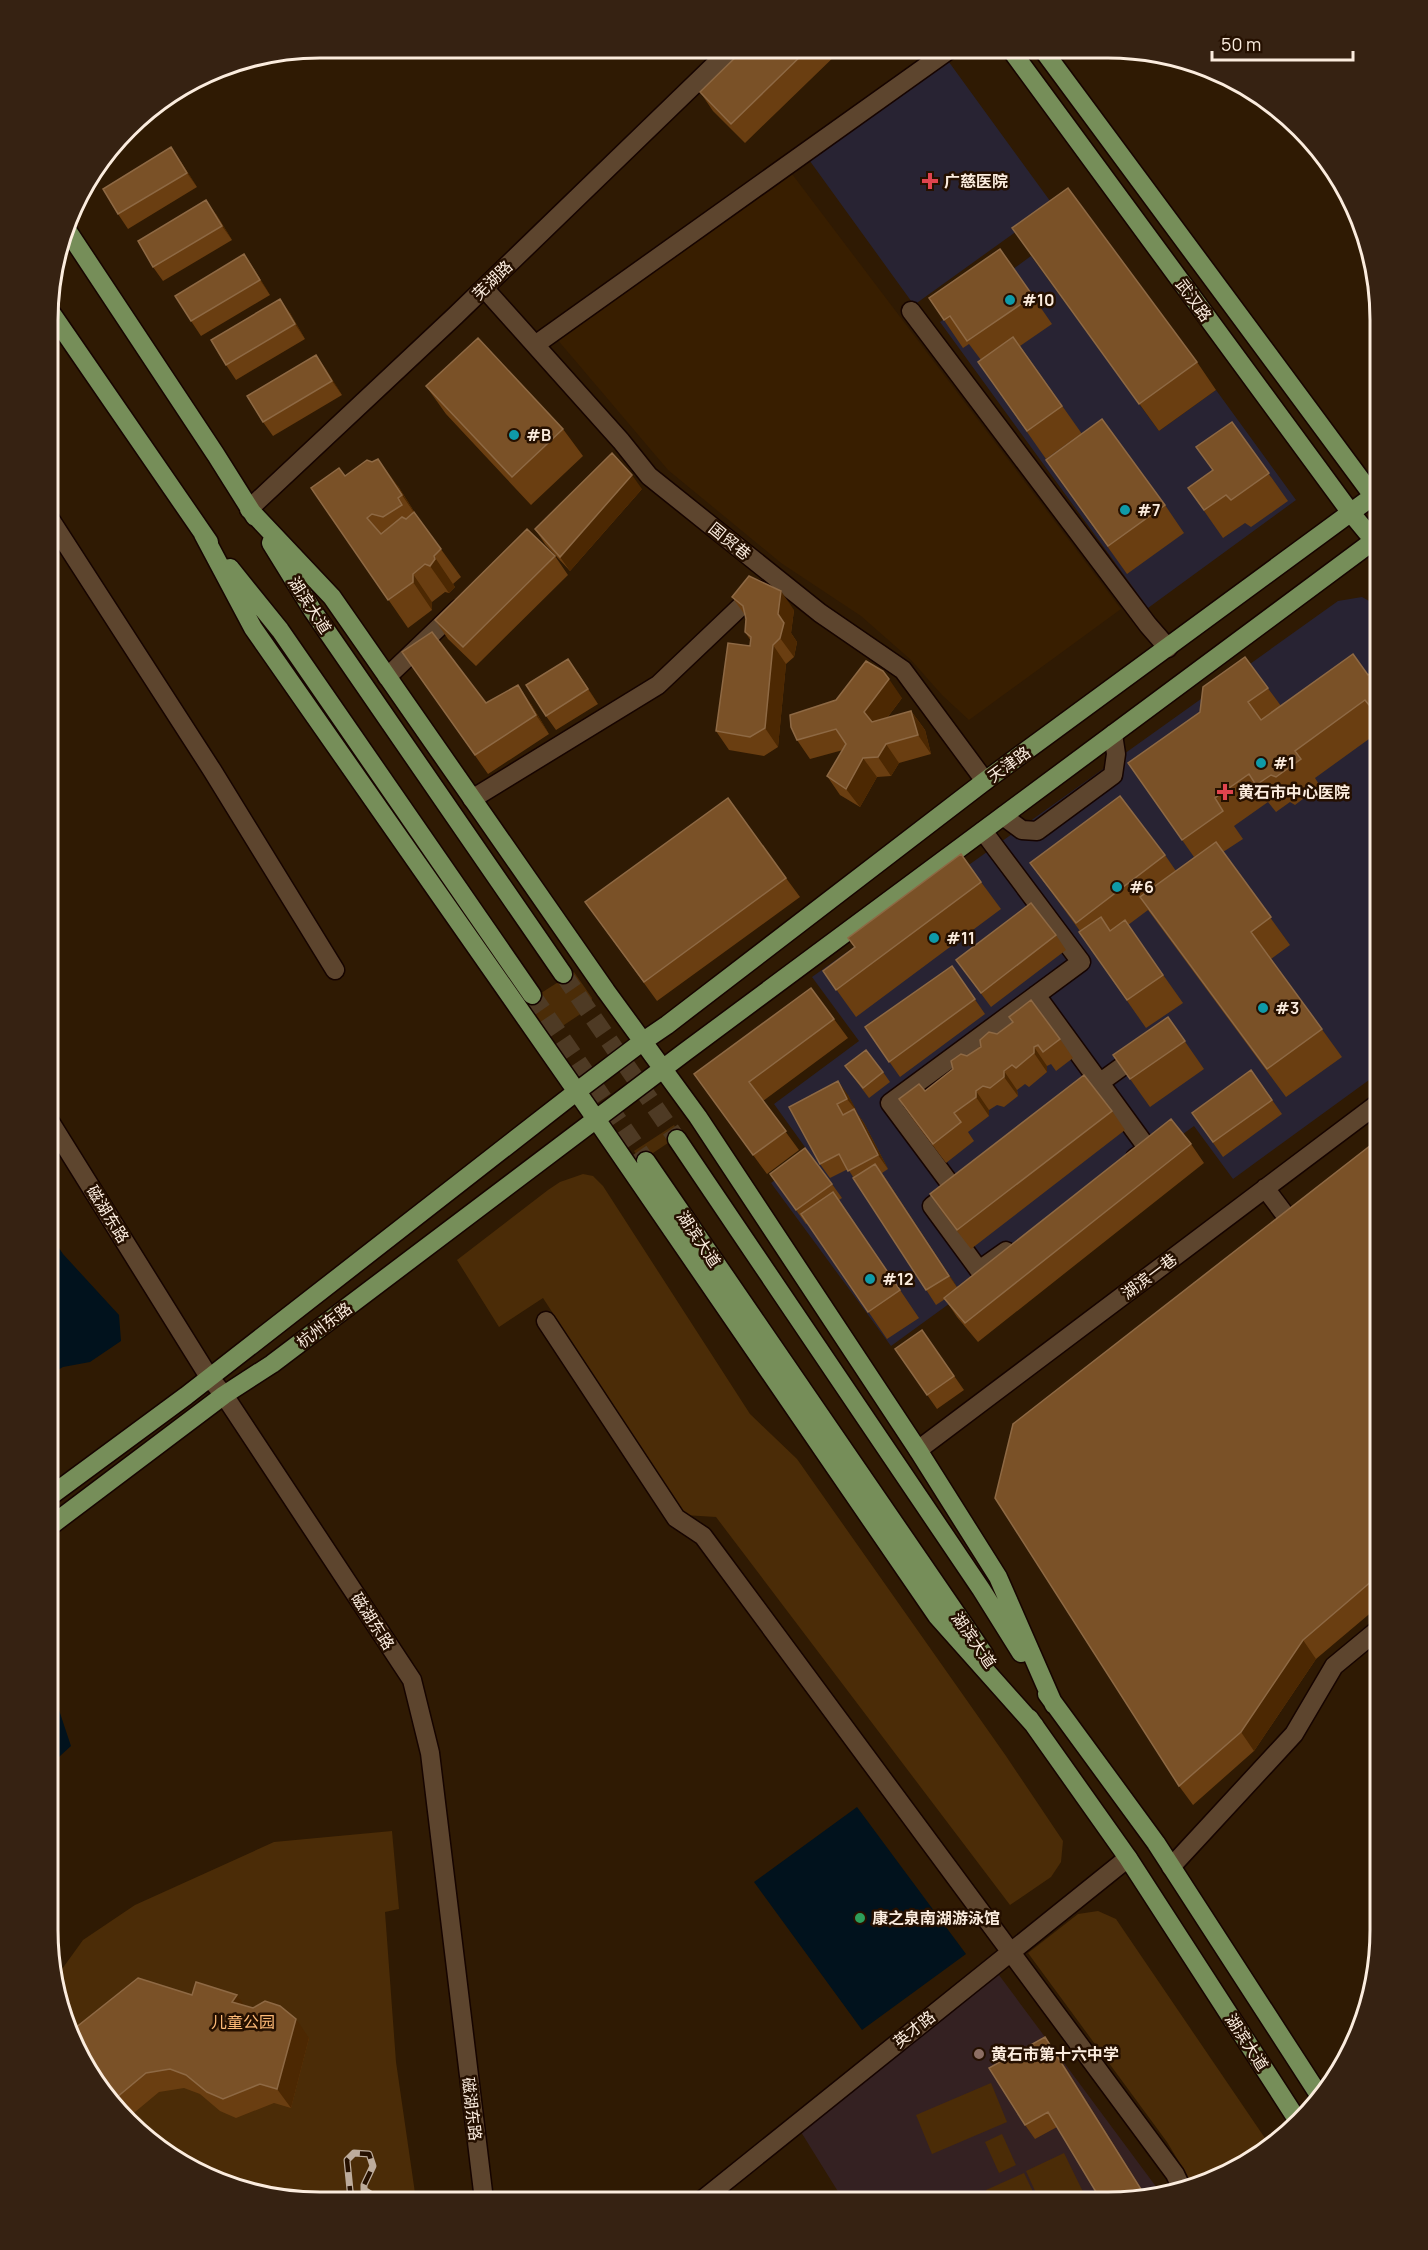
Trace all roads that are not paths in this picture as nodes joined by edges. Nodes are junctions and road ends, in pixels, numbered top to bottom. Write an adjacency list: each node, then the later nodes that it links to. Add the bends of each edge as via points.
1 (722, 58): 6 (street, 芜湖路)
2 (938, 58): 9 (street)
3 (1017, 58): 13 (main road, 武汉路)
4 (1049, 58): 10 (main road, 武汉路)
5 (72, 237): 12 (main road, 湖滨大道)
6 (483, 288): 9 (street, 国贸巷); 12 (street, 芜湖路)
7 (911, 311): 20 (street)
8 (58, 323): 16 (main road)
9 (535, 345): 18 (street, 国贸巷, via 622,452)
10 (1370, 487)
11 (1370, 503): 13 (main road, 天津路)
12 (249, 509): 21 (main road, via 332,597); 28 (main road, 湖滨大道, via 313,611)
13 (1352, 513): 15 (main road, 武汉路); 20 (main road, 天津路)
14 (58, 531): 27 (street)
15 (1370, 532)
16 (203, 534): 29 (main road, via 280,630); 35 (main road, via 253,628)
17 (1370, 547): 22 (main road)
18 (773, 576): 23 (street, 国贸巷, via 903,670); 24 (street, via 658,684)
19 (473, 595): 21 (street)
20 (1168, 648): 23 (main road, 天津路)
21 (387, 677): 24 (main road)
22 (1113, 734): 25 (main road); 25 (street, via 1113,775 1100,786 1037,831 1022,830)
23 (985, 781): 31 (main road, 天津路)
24 (472, 799): 31 (main road)
25 (1003, 816): 26 (main road)
26 (983, 831): 30 (street, via 1081,962); 33 (main road)
27 (335, 970)
28 (563, 974)
29 (532, 995)
30 (1036, 995): 34 (street); 45 (street, via 890,1103)
31 (642, 1042): 33 (main road); 35 (main road, 天津路)
32 (1138, 1055): 34 (street)
33 (662, 1070): 38 (main road, 杭州东路); 51 (main road, via 698,1117)
34 (1100, 1082): 36 (street); 42 (street, via 1148,1149)
35 (576, 1092): 38 (main road); 49 (main road, 杭州东路)
36 (1063, 1109)
37 (1370, 1109): 44 (street, 湖滨一巷)
38 (596, 1119): 50 (main road, 杭州东路, via 272,1364); 56 (main road, via 937,1616)
39 (58, 1134): 49 (street, 磁湖东路)
40 (676, 1139): 55 (main road, 湖滨大道, via 981,1589)
41 (646, 1161): 56 (main road, 湖滨大道)
42 (1120, 1169)
43 (972, 1176): 45 (street)
44 (1265, 1188): 47 (street); 51 (street, 湖滨一巷)
45 (954, 1189): 46 (street, via 932,1206 979,1270)
46 (1017, 1243)
47 (1311, 1250)
48 (546, 1321): 59 (street, via 676,1518 703,1536)
49 (209, 1377): 50 (street, 磁湖东路); 52 (main road, 杭州东路)
50 (224, 1395): 53 (main road, 杭州东路); 63 (street, 磁湖东路, via 412,1680 430,1753)
51 (918, 1450): 55 (main road, via 998,1577)
52 (58, 1490)
53 (58, 1520)
54 (1370, 1636): 58 (street, via 1334,1666 1294,1734)
55 (1054, 1705): 58 (main road, 湖滨大道)
56 (1035, 1726): 57 (main road, 湖滨大道)
57 (1128, 1858): 59 (street, 英才路); 61 (main road, 湖滨大道)
58 (1171, 1867): 60 (main road, 湖滨大道)
59 (1010, 1952): 62 (street); 64 (street, 英才路)
60 (1315, 2089)
61 (1294, 2114)
62 (1178, 2182)
63 (483, 2192)
64 (712, 2192)

